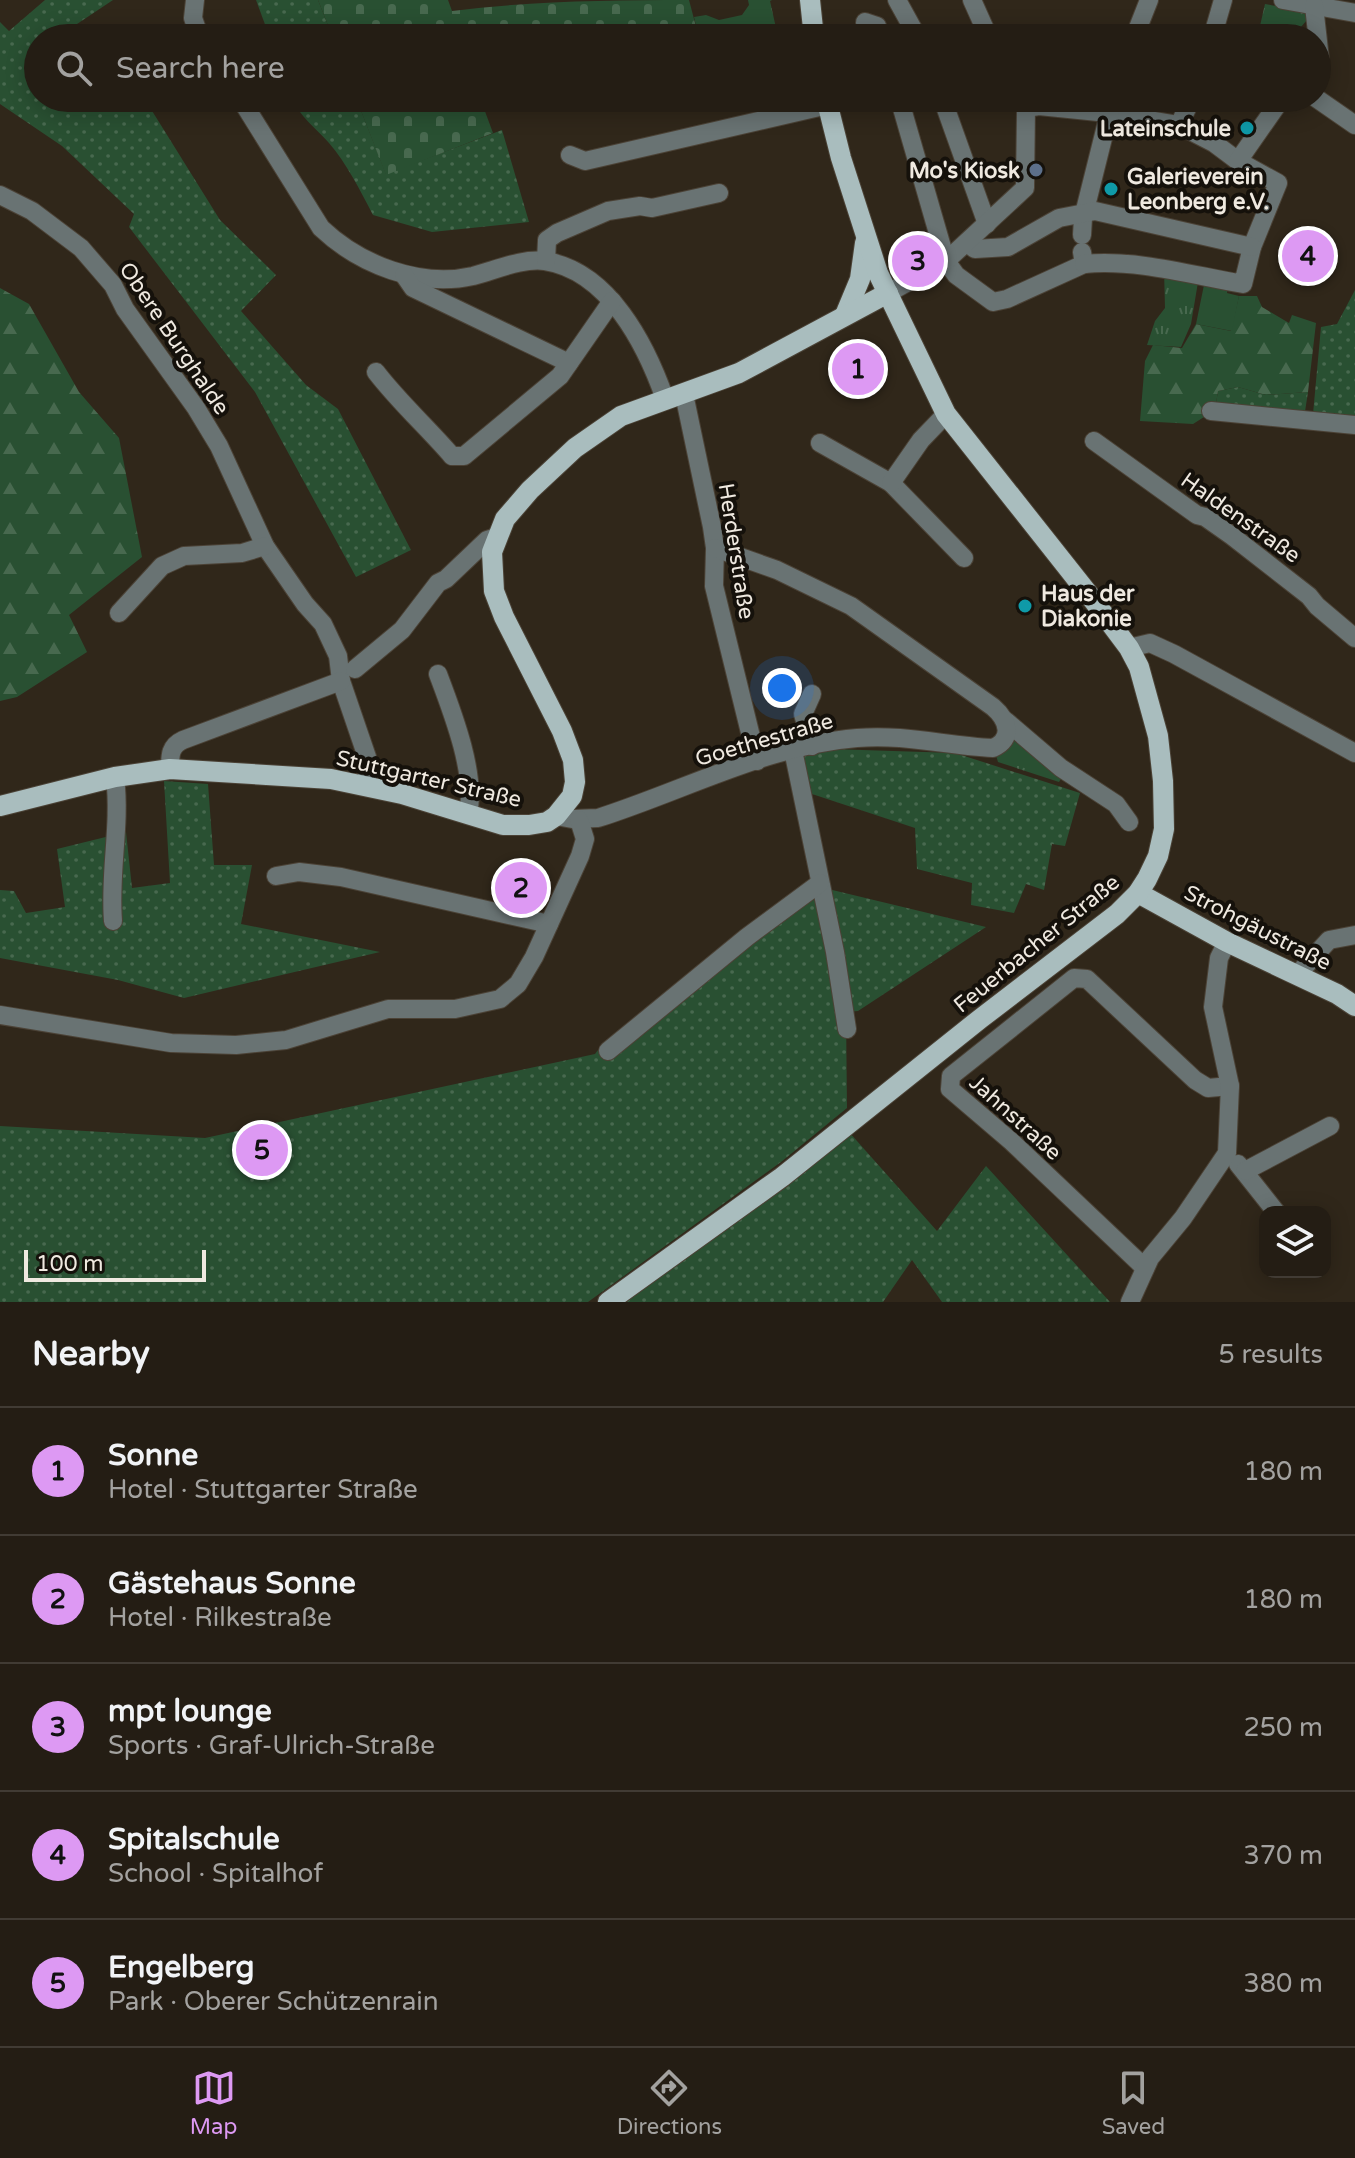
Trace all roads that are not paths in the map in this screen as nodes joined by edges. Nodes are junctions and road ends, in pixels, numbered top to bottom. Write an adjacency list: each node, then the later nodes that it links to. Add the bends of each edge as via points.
1 (195, 0): 11 (street)
2 (810, 0): 12 (main road)
3 (897, 0): 14 (street)
4 (972, 0): 15 (street)
5 (1149, 0): 16 (street)
6 (1223, 0): 17 (street)
7 (1283, 0): 8 (street)
8 (1314, 6): 9 (street); 18 (street)
9 (1355, 13)
10 (865, 22): 13 (street)
11 (195, 24)
12 (813, 24)
13 (871, 24)
14 (910, 24)
15 (983, 24)
16 (1140, 24)
17 (1216, 24)
18 (1316, 24)
19 (1331, 108): 31 (street)
20 (249, 112): 44 (street, via 321,228 356,255)
21 (786, 112): 32 (street, via 585,161)
22 (830, 112): 38 (main road, Feuerbacher Straße)
23 (903, 112): 43 (street)
24 (948, 112): 37 (street)
25 (1029, 112): 37 (street, via 1025,188)
26 (1109, 112): 36 (street)
27 (1135, 112): 30 (street)
28 (1185, 112): 30 (street)
29 (1272, 112): 33 (street)
30 (1179, 125): 33 (street)
31 (1355, 125)
32 (570, 155)
33 (1238, 161): 40 (street, via 1278,183)
34 (719, 193): 42 (street, via 652,208 608,211 547,240)
35 (0, 195): 58 (street, Obere Burghalde, via 60,231 113,285 219,446)
36 (1085, 211): 39 (street, via 1059,218 1008,247 975,249); 40 (street); 41 (street)
37 (990, 216): 39 (street)
38 (865, 237): 45 (main road, Feuerbacher Straße); 47 (main road, via 860,279)
39 (967, 243): 43 (street)
40 (1252, 247): 41 (street, via 1243,284)
41 (1084, 256): 43 (street, via 993,302)
42 (546, 261): 44 (street, via 442,280); 46 (street, Herderstraße, via 592,281)
43 (946, 261): 45 (street)
44 (404, 275): 48 (street, via 413,288)
45 (888, 293): 47 (main road); 52 (main road, Feuerbacher Straße)
46 (612, 301): 48 (street); 50 (street, Herderstraße, via 625,315 660,384)
47 (845, 315): 50 (main road, via 739,373)
48 (569, 363): 49 (street, via 464,456 452,456)
49 (376, 372)
50 (674, 396): 57 (main road, via 621,416 575,448 530,490); 59 (street, Herderstraße)
51 (1211, 411): 53 (street)
52 (946, 414): 56 (street); 63 (main road, Feuerbacher Straße)
53 (1355, 425)
54 (1094, 441): 62 (street, Haldenstraße, via 1232,536)
55 (820, 443): 56 (street)
56 (891, 483): 60 (street)
57 (496, 537): 65 (street, via 438,583 402,630); 76 (main road, via 494,591 573,760 572,796)
58 (265, 546): 61 (street, via 242,553 184,556 162,566); 65 (street, Obere Burghalde, via 323,624)
59 (715, 548): 67 (street, via 777,570 851,606); 70 (street, Herderstraße, via 714,586)
60 (964, 558)
61 (119, 613)
62 (1355, 638)
63 (1129, 648): 69 (street, via 1150,643 1174,654); 81 (main road, Feuerbacher Straße, via 1148,694 1163,781 1164,829 1158,856)
64 (438, 674): 75 (street, via 465,762)
65 (348, 675): 71 (street, via 174,744); 73 (street, Obere Burghalde, via 367,757)
66 (812, 694): 68 (street, via 803,714)
67 (1002, 716): 68 (street, Goethestraße, via 1007,736 993,748 898,736); 78 (street, via 1061,768 1116,804)
68 (802, 748): 70 (street, Goethestraße); 80 (street)
69 (1355, 753)
70 (757, 761): 77 (street, Goethestraße, via 626,809)
71 (170, 769): 72 (main road, Stuttgarter Straße); 73 (main road, Stuttgarter Straße, via 294,775)
72 (115, 777): 74 (main road, Stuttgarter Straße); 82 (street)
73 (365, 785): 75 (main road, Stuttgarter Straße)
74 (0, 806)
75 (468, 814): 76 (main road, Stuttgarter Straße, via 503,825 547,822)
76 (556, 816): 77 (street, Goethestraße)
77 (579, 820): 83 (street, via 585,839)
78 (1129, 822)
79 (276, 876): 83 (street, via 299,872 341,877)
80 (820, 883): 89 (street); 90 (street)
81 (1138, 893): 85 (main road, Strohgäustraße); 97 (main road, Feuerbacher Straße, via 782,1177)
82 (113, 921)
83 (549, 924): 88 (street, via 518,984 500,999 455,1009 388,1009 286,1040 171,1043)
84 (1355, 935): 86 (street, via 1329,940)
85 (1227, 942): 86 (main road, Strohgäustraße); 91 (street, via 1217,968 1213,1007)
86 (1297, 975): 87 (main road, Strohgäustraße)
87 (1355, 1006)
88 (0, 1015)
89 (847, 1029)
90 (608, 1051)
91 (1230, 1086): 93 (street); 96 (street, Jahnstraße, via 1208,1088 1195,1080 1087,979 1074,978 951,1076 950,1089)
92 (1330, 1126): 94 (street)
93 (1227, 1153): 94 (street); 96 (street)
94 (1245, 1171): 95 (street)
95 (1271, 1206)
96 (1145, 1268): 98 (street)
97 (608, 1302)
98 (1130, 1302)

